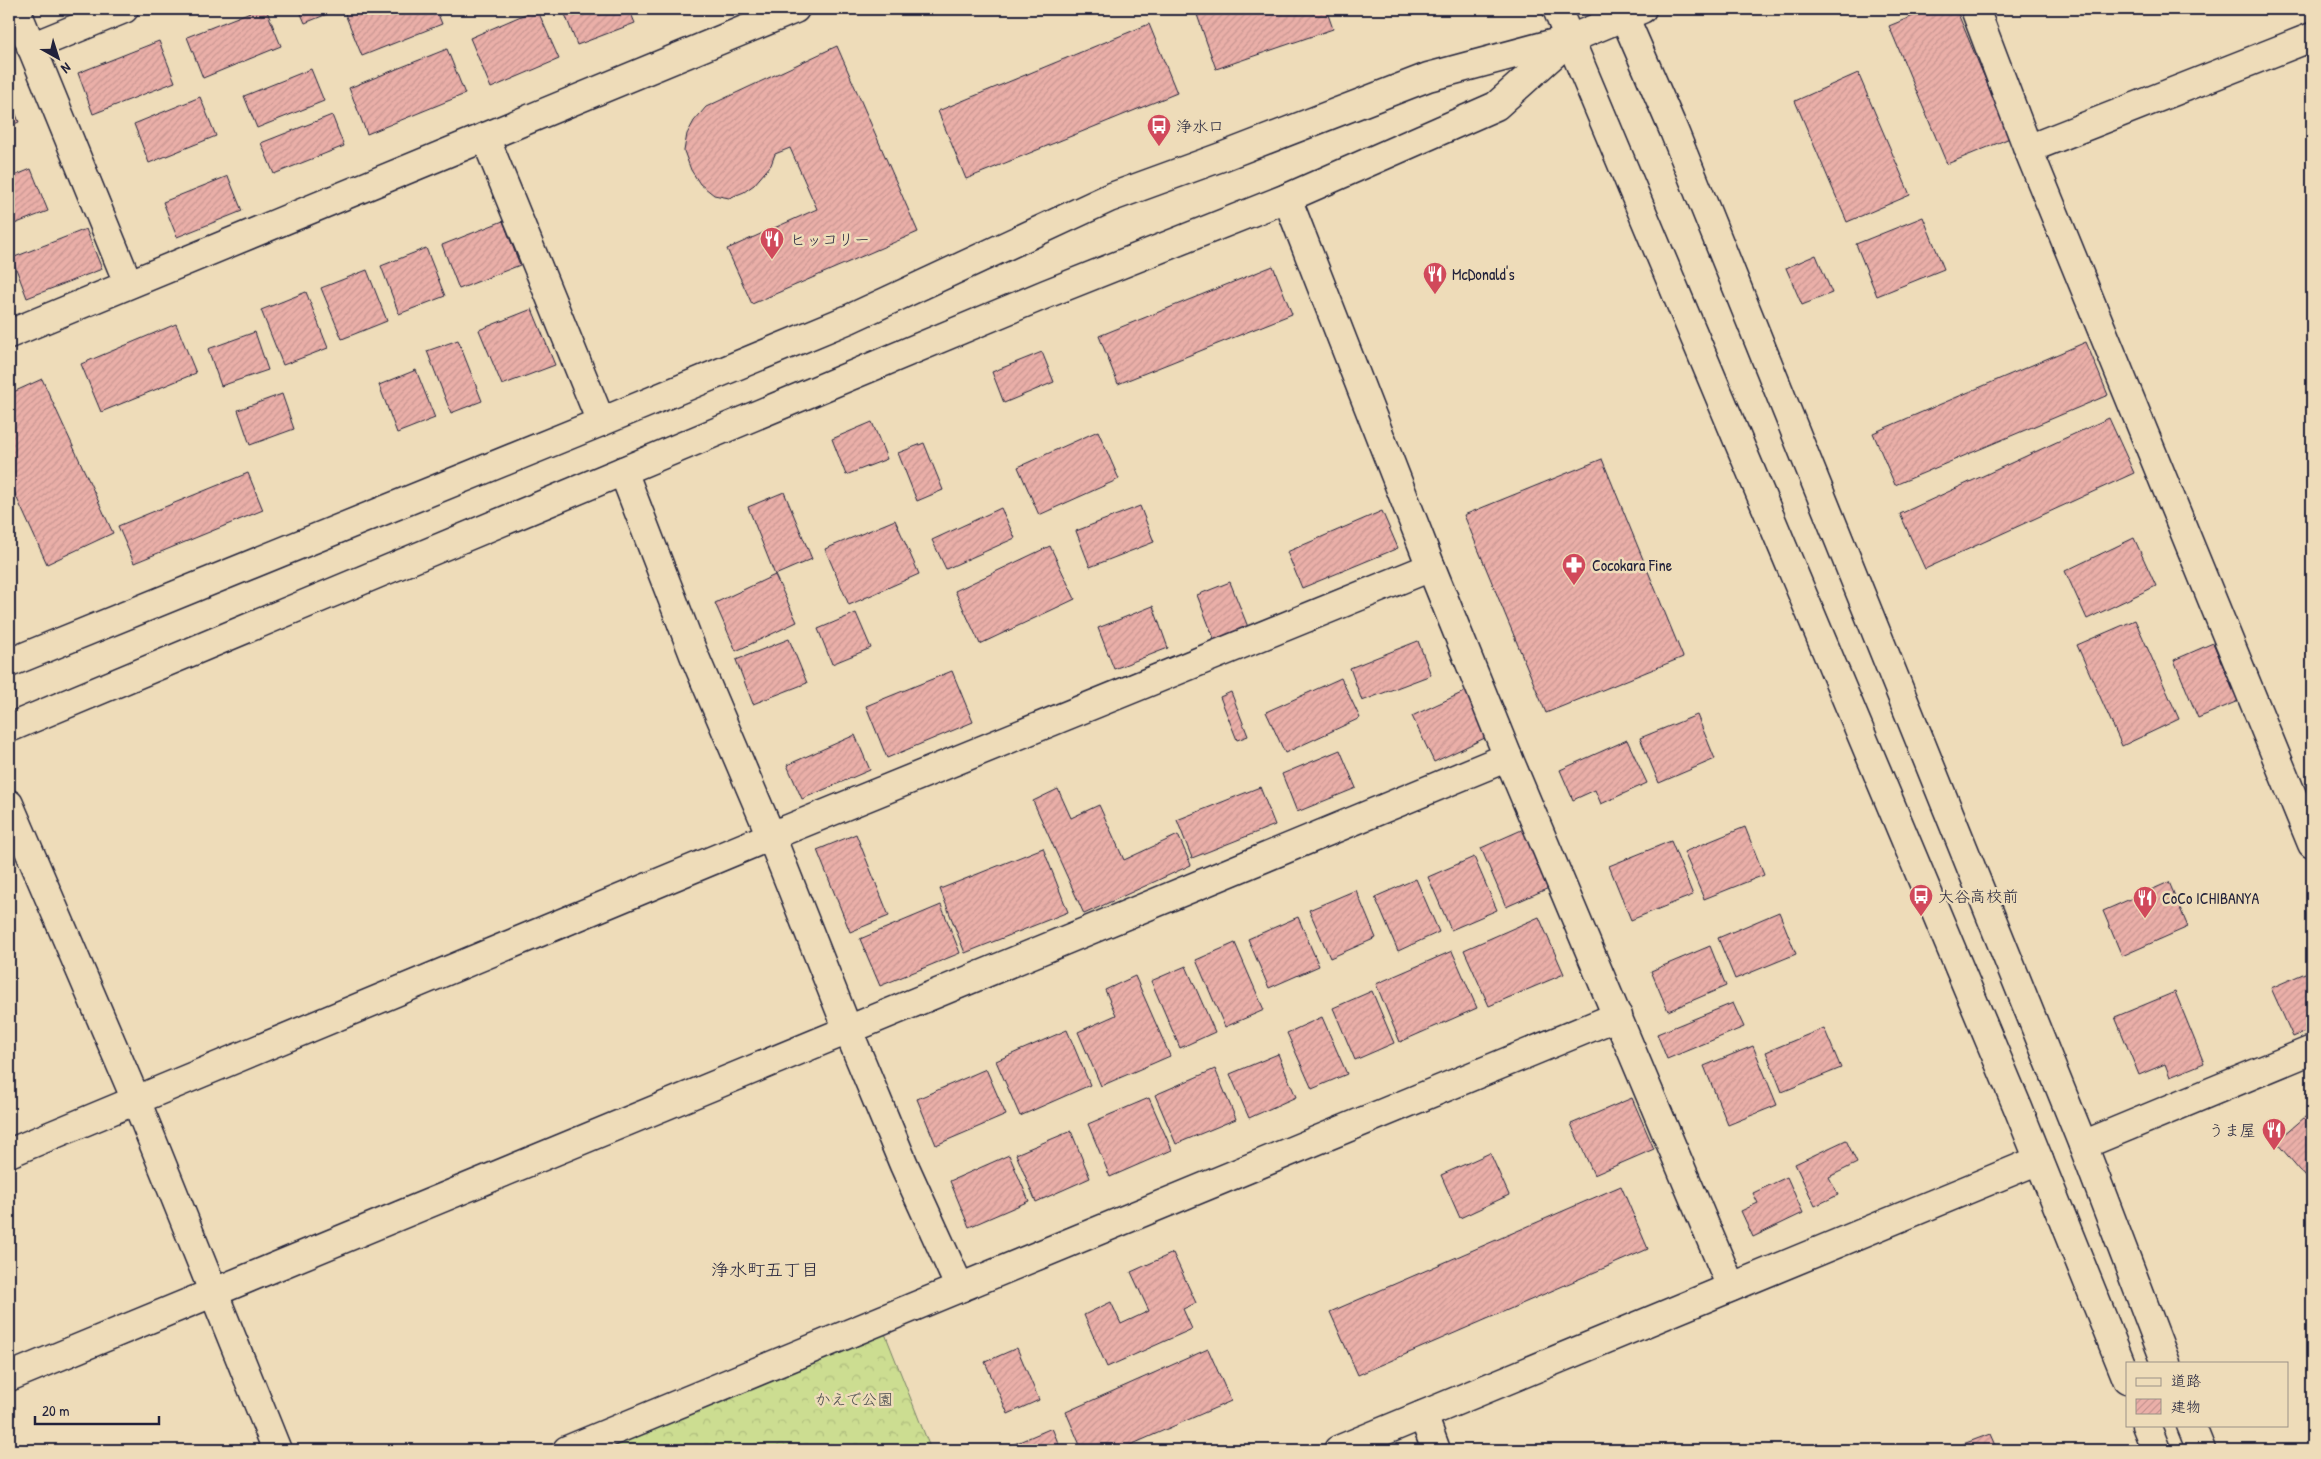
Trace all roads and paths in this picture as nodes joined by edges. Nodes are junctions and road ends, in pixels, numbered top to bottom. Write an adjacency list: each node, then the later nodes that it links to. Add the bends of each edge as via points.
1 (16, 9): 9 (street)
2 (124, 9): 9 (street)
3 (795, 9): 10 (street)
4 (1557, 9): 8 (street)
5 (1975, 9): 11 (street)
6 (1629, 11): 8 (street); 28 (street)
7 (2312, 37): 11 (street)
8 (1570, 39): 12 (street, via 1496,106); 15 (street, via 1428,77 1109,198 849,319); 30 (street)
9 (32, 47): 13 (street)
10 (485, 137): 13 (street); 15 (street)
11 (2028, 149): 23 (street)
12 (1287, 198): 16 (street); 17 (street)
13 (128, 283): 14 (street)
14 (9, 334)
15 (601, 422): 18 (street)
16 (623, 470): 19 (street); 22 (street, via 694,655)
17 (1431, 567): 20 (street); 22 (street)
18 (9, 663)
19 (9, 728)
20 (1508, 757): 24 (street); 25 (street)
21 (9, 804): 27 (street)
22 (771, 836): 25 (street); 27 (street)
23 (2312, 844)
24 (1618, 1016): 31 (street); 32 (street)
25 (848, 1030): 32 (street); 33 (street)
26 (2312, 1050): 28 (street)
27 (136, 1100): 29 (street); 33 (street)
28 (2083, 1146): 34 (street)
29 (9, 1153)
30 (2039, 1160): 31 (street); 36 (street)
31 (1731, 1287): 37 (street)
32 (960, 1288): 41 (street)
33 (214, 1291): 35 (street); 40 (street)
34 (2166, 1362)
35 (9, 1377)
36 (2126, 1377)
37 (1423, 1415): 42 (street); 43 (street)
38 (2146, 1426): 44 (street)
39 (2191, 1426): 45 (street)
40 (277, 1450)
41 (567, 1450)
42 (1338, 1450)
43 (1436, 1450)
44 (2156, 1450)
45 (2201, 1450)

